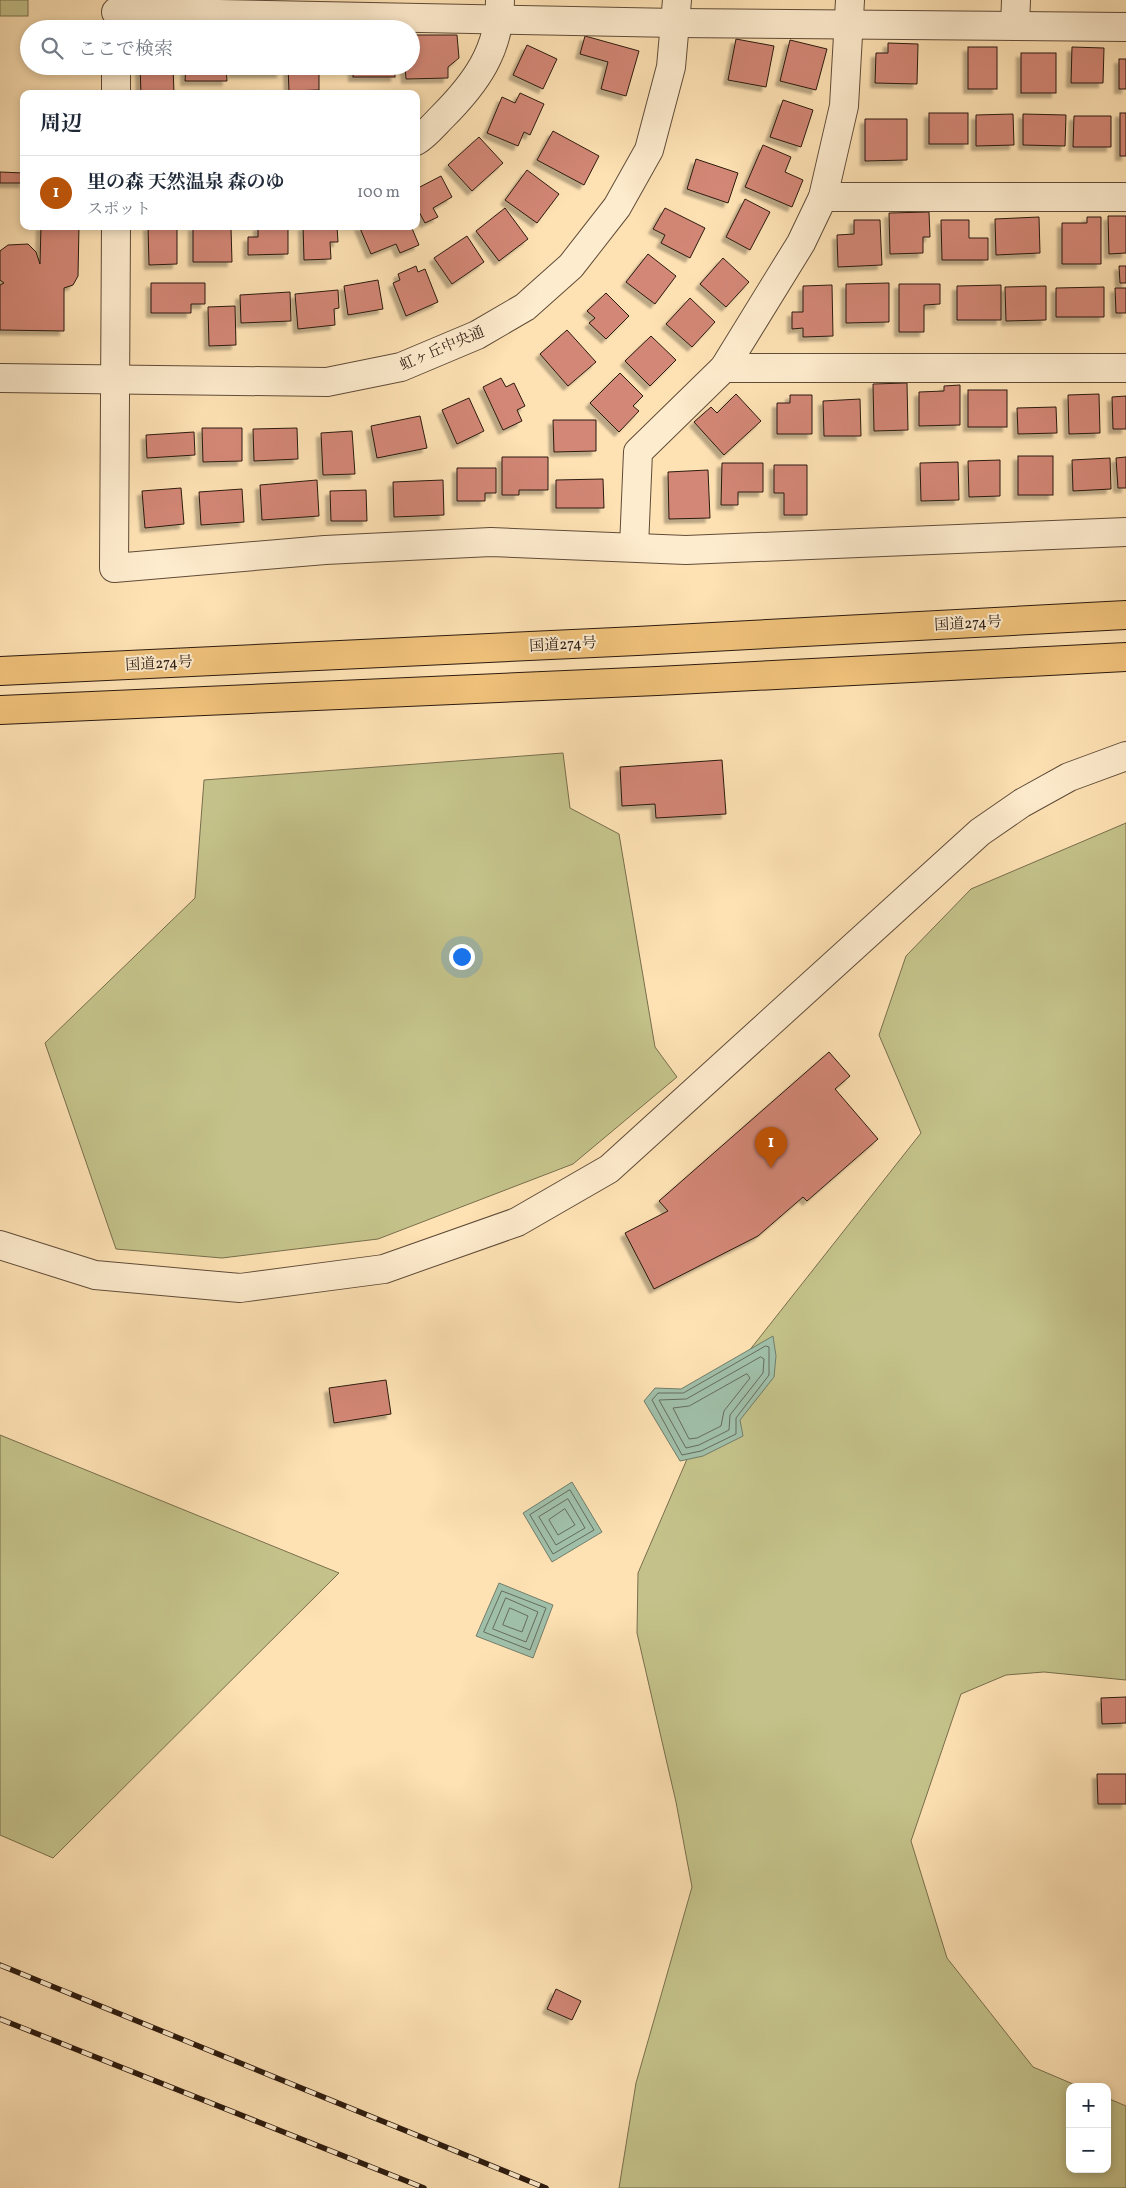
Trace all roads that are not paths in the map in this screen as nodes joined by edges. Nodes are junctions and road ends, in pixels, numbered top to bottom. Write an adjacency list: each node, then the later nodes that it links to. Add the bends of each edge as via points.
1 (500, 10): 2 (street); 5 (street); 9 (street, via 488,62 461,98)
2 (677, 12): 3 (street); 16 (street, 虹ヶ丘中央通, via 671,67 649,150 617,206 571,266 525,307 477,335 401,367 327,382)
3 (850, 12): 4 (street); 11 (street, via 844,106)
4 (1015, 13): 6 (street)
5 (116, 14)
6 (1126, 27)
7 (116, 75): 8 (street)
8 (116, 90)
9 (420, 137)
10 (1126, 197): 11 (street)
11 (822, 198): 13 (street, via 801,243)
12 (116, 230): 16 (street)
13 (724, 368): 14 (street); 18 (street, via 638,452)
14 (1126, 368)
15 (0, 378): 16 (street, 虹ヶ丘中央通)
16 (116, 378): 18 (street, via 114,568 325,550 481,543)
17 (1126, 532): 18 (street, via 686,550)
18 (634, 547)
19 (1126, 615): 21 (highway, 国道274号)
20 (1126, 657): 22 (highway)
21 (0, 671)
22 (0, 710)
23 (1126, 756): 24 (street, via 1069,777 1022,803 980,832 609,1169 517,1222 384,1269 240,1288 95,1275)
24 (0, 1245)

